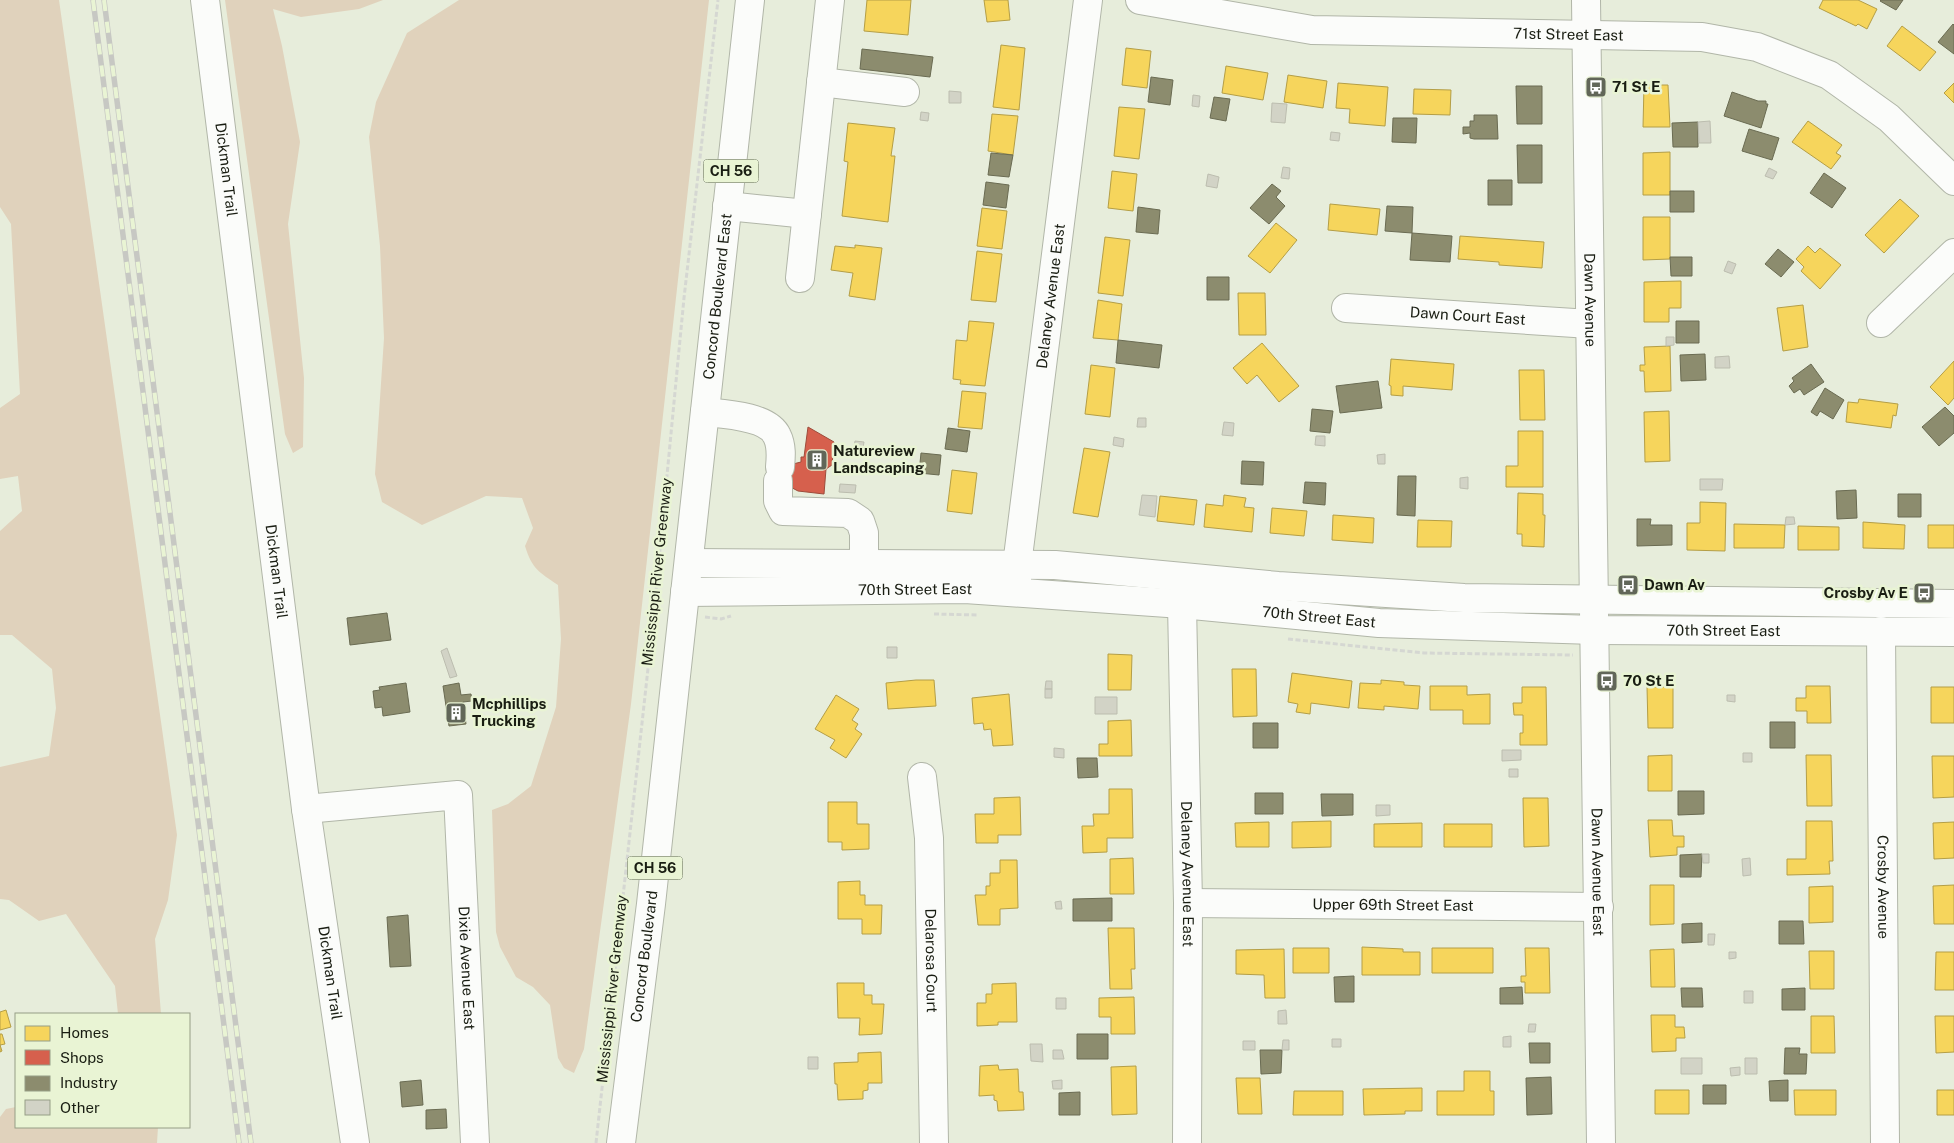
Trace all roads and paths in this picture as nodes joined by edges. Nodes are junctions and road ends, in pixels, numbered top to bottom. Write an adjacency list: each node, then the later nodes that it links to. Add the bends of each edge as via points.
1 (205, 0): 33 (street, Dickman Trail)
2 (718, 0): 38 (path, Mississippi River Greenway)
3 (750, 0): 12 (street, Concord Boulevard East / CH 56)
4 (830, 0): 9 (street)
5 (1088, 0): 22 (street, Delaney Avenue East)
6 (1140, 0): 8 (street, 71st Street East, via 1312,30)
7 (1586, 0): 8 (street, Dawn Avenue)
8 (1586, 36): 11 (street, 71st Street East, via 1702,37 1757,47 1829,76 1890,118); 18 (street, Dawn Avenue)
9 (821, 82): 10 (street); 13 (street)
10 (905, 92)
11 (1954, 181)
12 (727, 206): 13 (street); 19 (street, Concord Boulevard East / CH 56)
13 (807, 214): 15 (street)
14 (1954, 253): 17 (street)
15 (800, 278)
16 (1346, 308): 18 (street, Dawn Court East)
17 (1881, 322)
18 (1590, 324): 26 (street, Dawn Avenue)
19 (705, 412): 20 (street, Concord Boulevard East / CH 56); 21 (street, via 738,416 768,425 777,435 782,452 778,501 783,511 848,513 860,521 864,533)
20 (688, 563): 21 (street, 70th Street East); 24 (street, Concord Boulevard East / CH 56)
21 (864, 564): 22 (street, 70th Street East); 23 (street)
22 (1017, 564): 25 (street, Delaney Avenue East); 26 (street, 70th Street East, via 1360,592)
23 (864, 590): 24 (street, 70th Street East); 25 (street, 70th Street East)
24 (685, 592): 39 (street, Concord Boulevard / CH 56)
25 (1017, 592): 27 (street, 70th Street East)
26 (1594, 601): 28 (street, 70th Street East); 29 (street, Dawn Avenue East)
27 (1182, 604): 29 (street, 70th Street East, via 1378,624); 34 (street, Delaney Avenue East)
28 (1954, 604)
29 (1594, 630): 30 (street, 70th Street East); 35 (street, Dawn Avenue East)
30 (1881, 631): 31 (street, 70th Street East); 43 (street, Crosby Avenue)
31 (1954, 632)
32 (922, 777): 40 (street, Delarosa Court, via 929,838)
33 (306, 809): 36 (street, Dickman Trail); 37 (street, Dixie Avenue East, via 458,795)
34 (1188, 903): 35 (street, Upper 69th Street East); 41 (street, Delaney Avenue East)
35 (1599, 907): 42 (street, Dawn Avenue East)
36 (355, 1143)
37 (475, 1143)
38 (596, 1143)
39 (621, 1143)
40 (934, 1143)
41 (1187, 1143)
42 (1601, 1143)
43 (1885, 1143)

